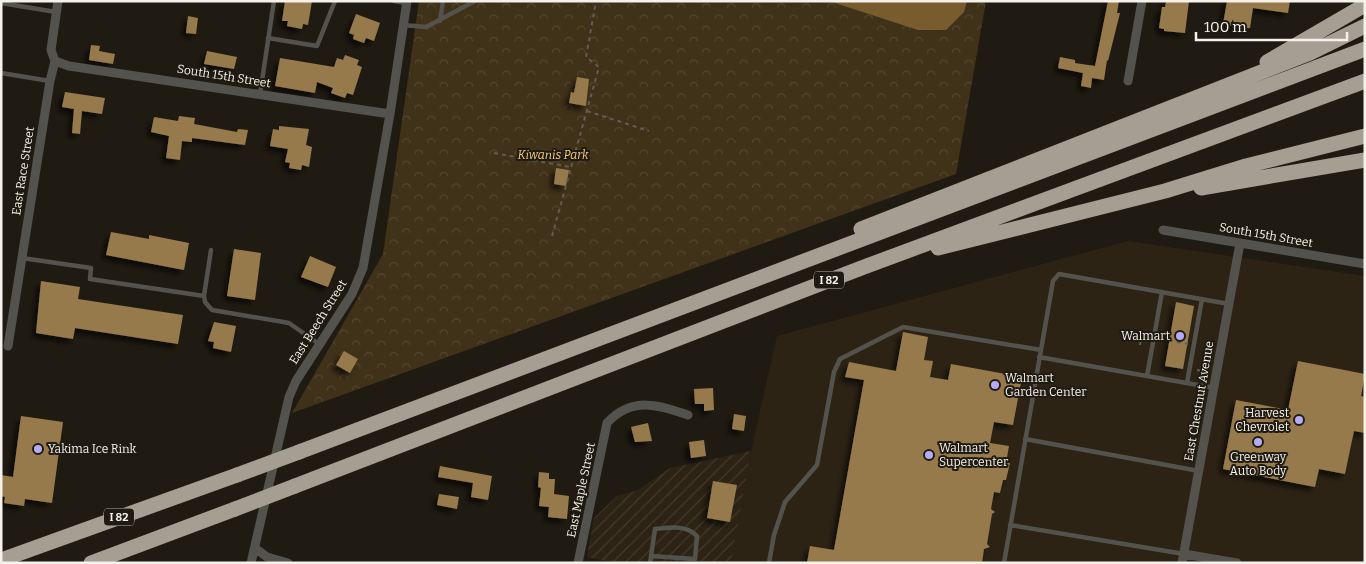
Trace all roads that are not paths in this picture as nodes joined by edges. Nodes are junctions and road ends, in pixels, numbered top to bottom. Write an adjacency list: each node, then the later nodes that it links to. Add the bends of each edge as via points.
1 (58, 1): 11 (street, East Race Street)
2 (274, 1): 15 (lane)
3 (335, 1): 15 (lane, via 317,46)
4 (394, 1): 7 (lane)
5 (443, 1): 12 (lane)
6 (1142, 1): 20 (street)
7 (407, 2): 13 (street, East Beech Street)
8 (472, 2): 12 (lane)
9 (1, 3): 11 (lane)
10 (1365, 5): 22 (highway)
11 (56, 12): 17 (street, East Race Street, via 51,50)
12 (440, 21): 13 (lane, via 426,26)
13 (403, 25): 24 (street, East Beech Street)
14 (1365, 26): 22 (highway, via 1310,53)
15 (268, 38): 23 (lane)
16 (1365, 49): 38 (highway, I 82)
17 (55, 62): 19 (street, East Race Street); 23 (street, South 15th Street)
18 (1, 73): 19 (lane)
19 (50, 81): 31 (street, East Race Street)
20 (1128, 81)
21 (1365, 81): 33 (highway, I 82)
22 (1221, 87): 38 (highway, via 884,220)
23 (260, 94): 24 (street, South 15th Street)
24 (390, 114): 39 (street, East Beech Street, via 363,268 352,294)
25 (1365, 136): 27 (highway, via 1246,166)
26 (1365, 160): 27 (highway)
27 (1165, 191): 33 (highway)
28 (1162, 230): 29 (street, South 15th Street)
29 (1240, 243): 32 (street, South 15th Street); 37 (street, East Chestnut Avenue)
30 (211, 250): 35 (lane)
31 (22, 258): 35 (lane, via 91,268 90,279); 40 (street, East Race Street)
32 (1365, 264)
33 (864, 267): 54 (highway, I 82, bridge)
34 (1162, 292): 36 (lane); 41 (lane, via 1060,274 1052,281); 43 (lane)
35 (204, 296): 39 (lane, via 212,310 289,323)
36 (1202, 300): 37 (lane); 44 (lane)
37 (1229, 304): 45 (street, East Chestnut Avenue)
38 (675, 310): 53 (highway, I 82, bridge)
39 (319, 344): 50 (street, East Beech Street, via 296,381 285,410)
40 (8, 346)
41 (1041, 350): 42 (lane); 59 (lane, via 903,327 840,359 834,372 817,465 785,502 776,526)
42 (1040, 357): 43 (lane); 47 (lane)
43 (1147, 376): 44 (lane)
44 (1187, 383): 45 (lane)
45 (1215, 388): 48 (street, East Chestnut Avenue)
46 (688, 415): 57 (street, East Maple Street, via 658,405 640,405 623,410 608,423)
47 (1025, 439): 48 (lane); 49 (lane)
48 (1199, 471): 52 (street, East Chestnut Avenue)
49 (1010, 525): 52 (lane); 60 (lane)
50 (255, 548): 55 (street, East Beech Street); 56 (street, via 267,557)
51 (651, 556): 51 (lane, via 655,529 687,529 697,536 695,559); 58 (lane)
52 (1183, 558): 61 (street)
53 (1, 560)
54 (91, 563)
55 (251, 563)
56 (288, 563)
57 (578, 563)
58 (650, 563)
59 (770, 563)
60 (1004, 563)
61 (1237, 563)

